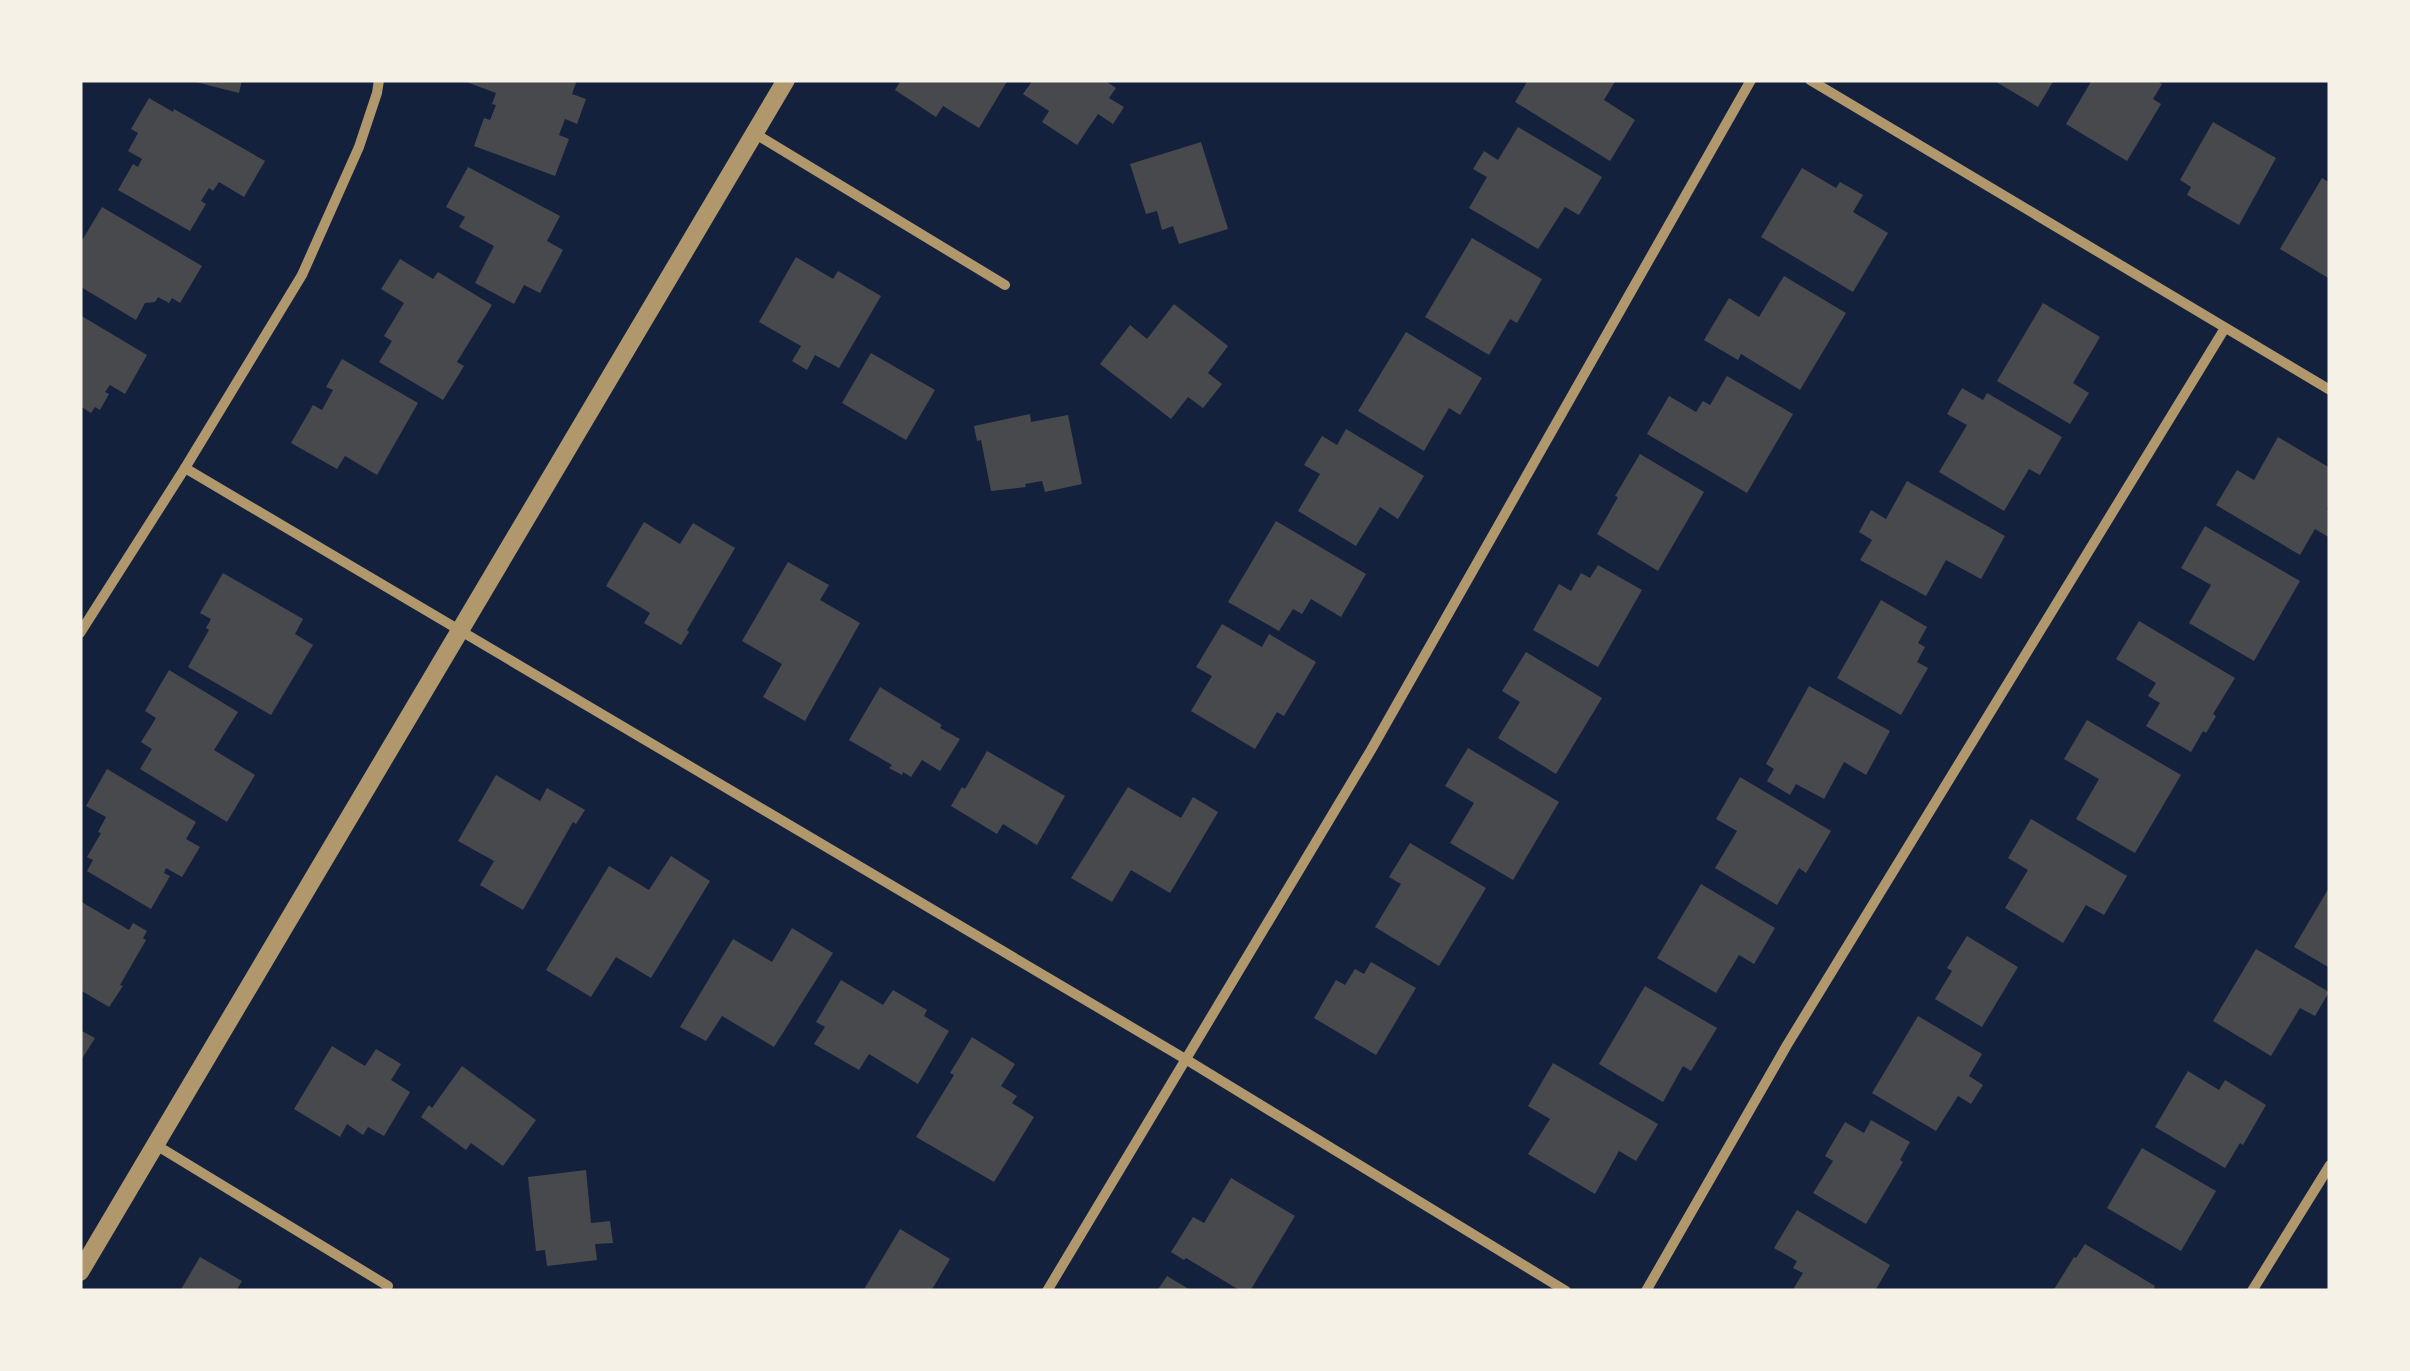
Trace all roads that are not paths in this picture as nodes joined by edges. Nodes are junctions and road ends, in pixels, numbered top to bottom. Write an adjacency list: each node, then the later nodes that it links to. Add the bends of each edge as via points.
1 (379, 80): 9 (street, via 359,148 302,275)
2 (786, 80): 5 (street)
3 (1751, 80): 12 (street)
4 (1810, 80): 7 (street)
5 (754, 133): 6 (street); 10 (street)
6 (1004, 285)
7 (2226, 328): 8 (street); 19 (street, via 1786,1046)
8 (2330, 390)
9 (185, 468): 10 (street); 11 (street)
10 (460, 630): 12 (street); 13 (street)
11 (80, 633)
12 (1187, 1060): 17 (street); 18 (street)
13 (156, 1146): 15 (street); 16 (street)
14 (2330, 1164): 20 (street)
15 (80, 1272)
16 (388, 1286)
17 (1048, 1291)
18 (1566, 1291)
19 (1646, 1291)
20 (2252, 1291)

